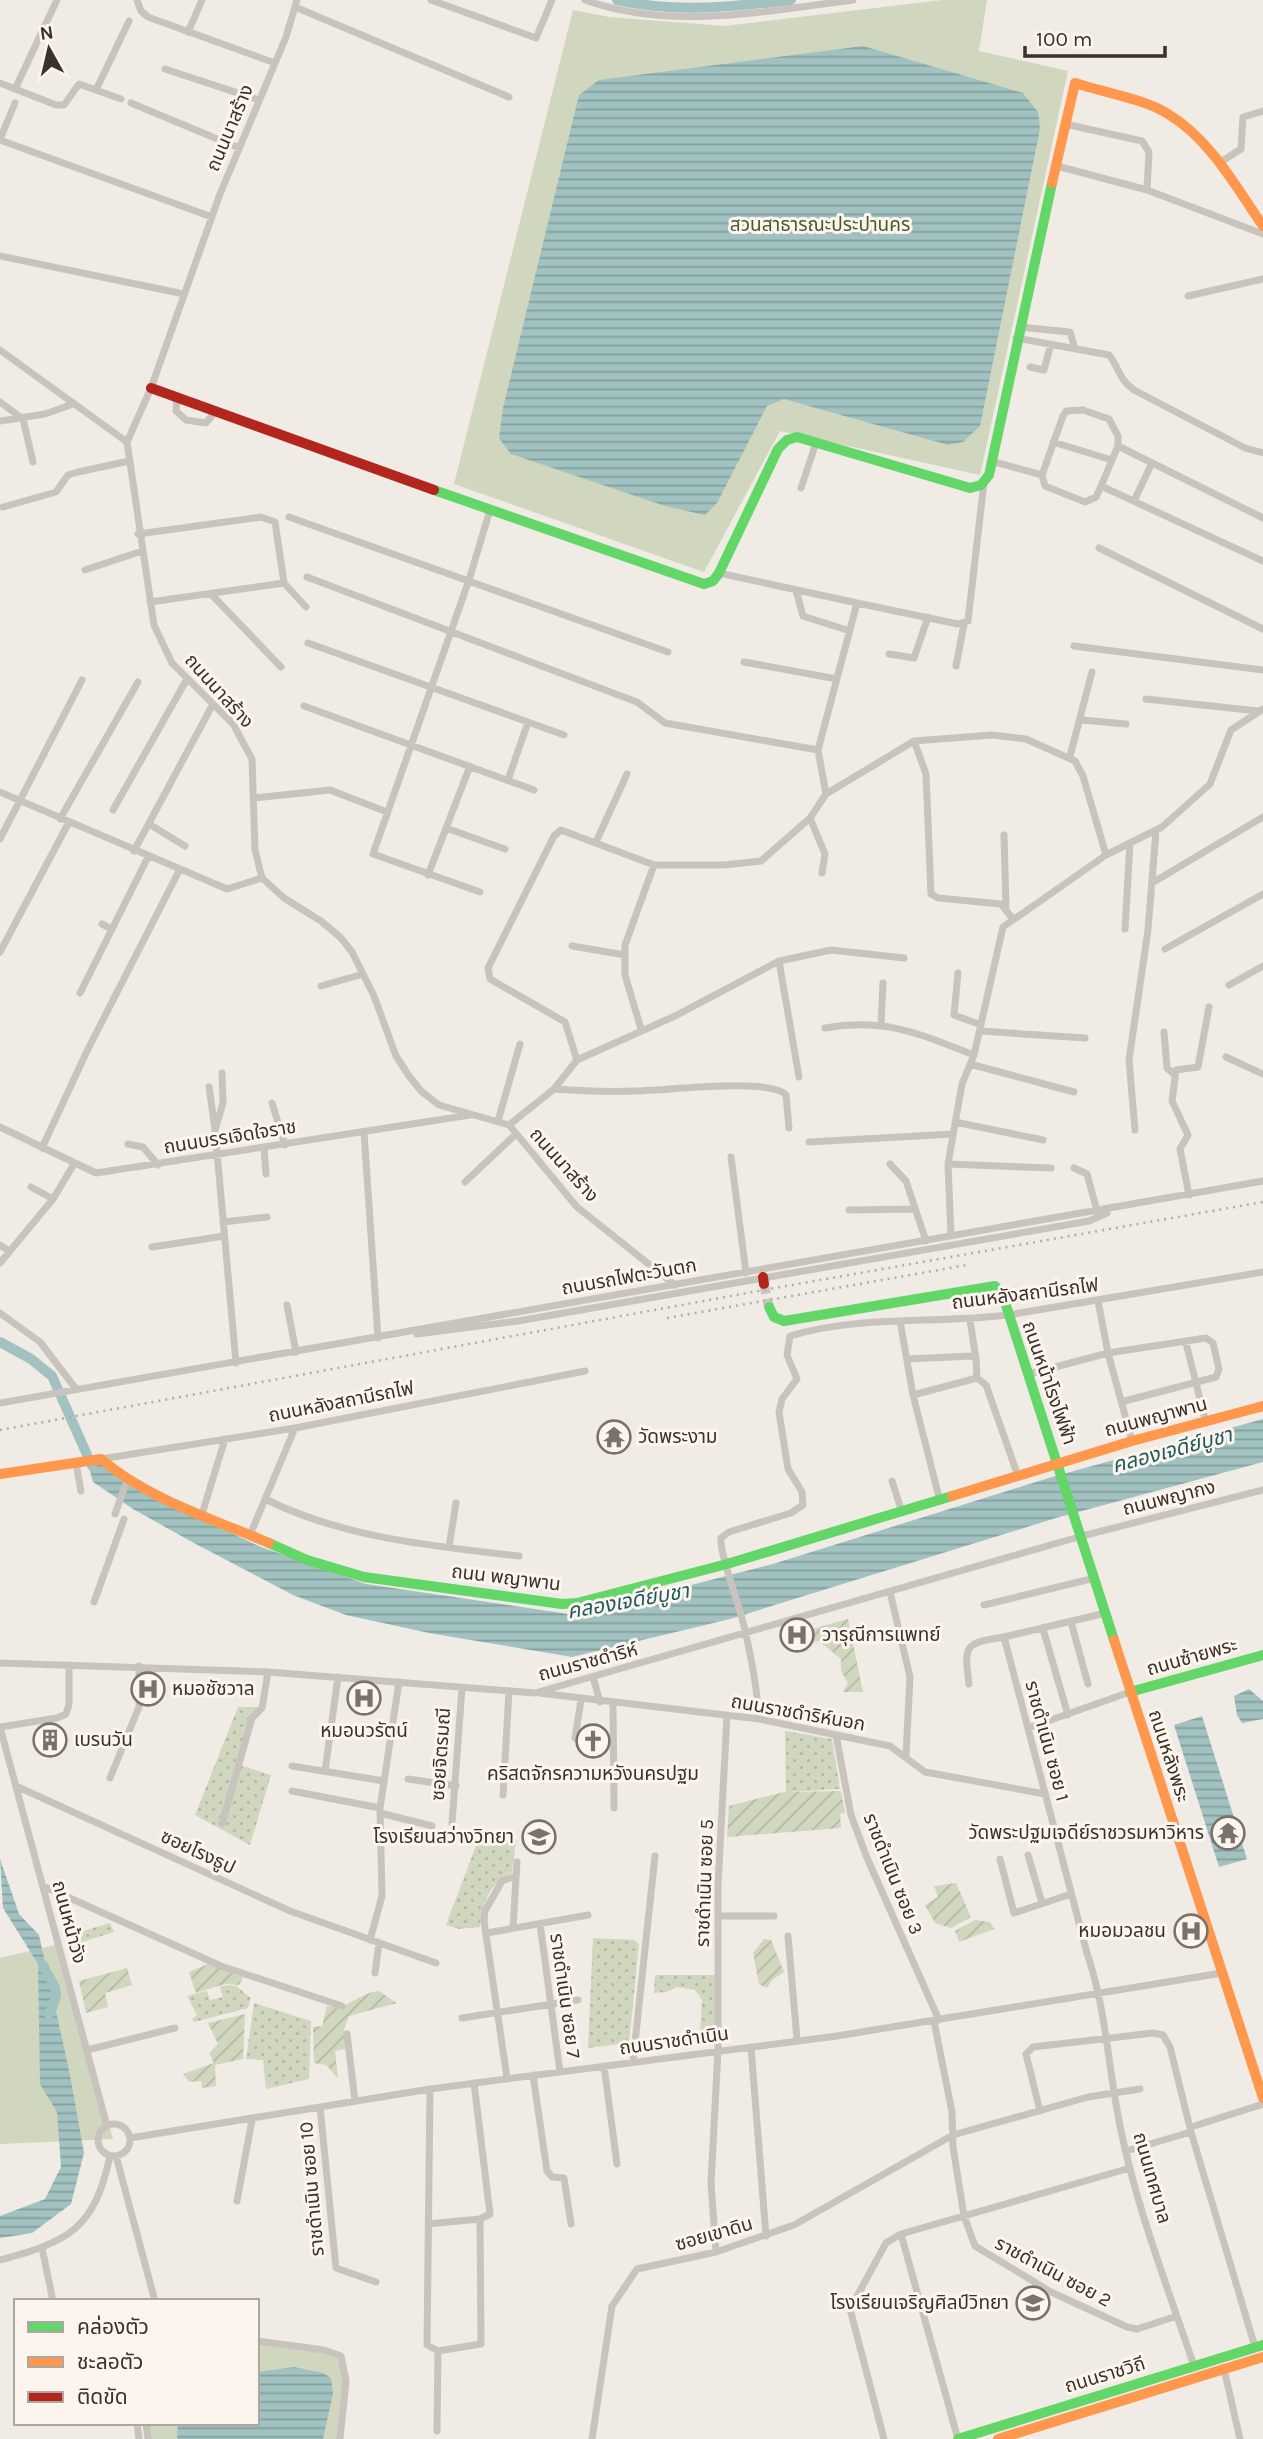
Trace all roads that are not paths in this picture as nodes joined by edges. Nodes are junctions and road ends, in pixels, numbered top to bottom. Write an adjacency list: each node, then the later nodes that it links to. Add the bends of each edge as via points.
1 (57, 0): 14 (street)
2 (137, 0): 10 (street, via 148,17)
3 (202, 0): 10 (street)
4 (431, 0): 5 (street, via 536,38)
5 (552, 0)
6 (585, 0): 7 (street, via 644,15 693,17)
7 (853, 0)
8 (296, 4): 11 (street, ถนนนาสร้าง); 16 (street)
9 (128, 20): 15 (street)
10 (188, 32): 11 (street)
11 (275, 63): 18 (street, ถนนนาสร้าง)
12 (165, 69): 18 (street)
13 (0, 83): 14 (street)
14 (15, 89): 15 (street, via 56,105 64,105 79,84)
15 (96, 90): 17 (street)
16 (509, 97)
17 (121, 99)
18 (259, 100): 24 (street, ถนนนาสร้าง)
19 (15, 103): 23 (street)
20 (131, 103): 24 (street)
21 (1263, 111): 25 (street, via 1243,117 1241,149)
22 (1065, 124): 25 (street, via 1075,83 1085,85 1166,111); 26 (street); 27 (street, via 1142,141 1149,152)
23 (0, 140): 28 (street)
24 (239, 148): 28 (street, ถนนนาสร้าง)
25 (1219, 163): 29 (street)
26 (1056, 166): 27 (street); 34 (street)
27 (1147, 190): 29 (street)
28 (212, 217): 32 (street, ถนนนาสร้าง)
29 (1263, 226)
30 (0, 256): 32 (street)
31 (1263, 279): 33 (street)
32 (184, 294): 40 (street, ถนนนาสร้าง)
33 (1188, 296)
34 (1019, 327): 35 (street); 37 (street, via 1070,332)
35 (1016, 338): 36 (street); 54 (street)
36 (1051, 345): 37 (street); 39 (street, via 1044,370)
37 (1075, 349): 51 (street, via 1109,355 1119,377 1133,390)
38 (0, 350): 43 (street)
39 (1030, 367)
40 (151, 388): 41 (street); 47 (street, ถนนนาสร้าง)
41 (177, 397): 44 (street); 44 (street, via 176,411 186,420 206,423)
42 (0, 402): 45 (street)
43 (73, 404): 45 (street); 47 (street)
44 (216, 410): 63 (street)
45 (23, 419): 46 (street); 55 (street)
46 (0, 421)
47 (127, 442): 52 (street, ถนนนาสร้าง)
48 (1054, 442): 50 (street, via 1066,411 1076,409 1109,419); 53 (street); 57 (street)
49 (816, 443): 58 (street, via 970,488); 60 (street); 71 (street, via 797,438 778,449)
50 (1118, 446): 53 (street); 56 (street)
51 (1263, 453)
52 (130, 460): 62 (street, via 68,475 56,492); 66 (street, ถนนนาสร้าง)
53 (1112, 460): 59 (street)
54 (991, 461): 57 (street); 58 (street)
55 (33, 462)
56 (1152, 463): 61 (street); 65 (street)
57 (1042, 475): 59 (street, via 1049,489 1085,502 1096,497)
58 (984, 482): 81 (street, via 971,605)
59 (1101, 486): 61 (street)
60 (802, 488)
61 (1134, 501): 69 (street)
62 (3, 507)
63 (490, 510): 71 (street, via 704,584); 73 (street)
64 (289, 517): 73 (street)
65 (1263, 519)
66 (138, 534): 68 (street, ถนนนาสร้าง); 74 (street, via 270,517 275,522)
67 (1099, 548): 83 (street)
68 (142, 551): 70 (street); 77 (street, ถนนนาสร้าง)
69 (1263, 561)
70 (85, 570)
71 (719, 573): 75 (street)
72 (307, 577): 82 (street)
73 (469, 580): 82 (street); 87 (street)
74 (284, 583): 76 (street); 79 (street)
75 (796, 590): 78 (street); 84 (street, via 803,616)
76 (211, 594): 77 (street); 90 (street)
77 (150, 602): 94 (street, ถนนนาสร้าง, via 160,642)
78 (858, 603): 80 (street); 84 (street)
79 (306, 607)
80 (928, 617): 81 (street); 88 (street, via 914,658)
81 (964, 624): 91 (street)
82 (450, 629): 98 (street); 109 (street, via 637,702 665,723)
83 (1263, 629)
84 (850, 631): 95 (street)
85 (308, 643): 98 (street)
86 (1074, 646): 92 (street)
87 (668, 652)
88 (889, 654)
89 (744, 662): 95 (street)
90 (281, 667)
91 (956, 667)
92 (1263, 670)
93 (1092, 672): 103 (street)
94 (187, 679): 100 (street, ถนนนาสร้าง); 119 (street)
95 (837, 679): 109 (street)
96 (82, 680): 118 (street)
97 (138, 682): 123 (street)
98 (432, 687): 104 (street); 108 (street)
99 (1146, 699): 102 (street)
100 (213, 704): 117 (street, ถนนนาสร้าง, via 233,724 253,759); 125 (street)
101 (304, 706): 108 (street)
102 (1261, 710): 127 (street, via 1231,730 1204,792)
103 (1082, 720): 105 (street); 110 (street)
104 (528, 722): 106 (street); 113 (street)
105 (1126, 724)
106 (564, 735)
107 (914, 741): 110 (street, via 992,735 1026,739); 116 (street); 145 (street, via 926,774 931,894)
108 (411, 744): 111 (street); 120 (street)
109 (818, 750): 116 (street)
110 (1070, 756): 135 (street, via 1083,776)
111 (470, 766): 113 (street); 126 (street)
112 (627, 774): 130 (street)
113 (508, 780): 114 (street)
114 (534, 790)
115 (0, 792): 118 (street)
116 (825, 794): 122 (street)
117 (254, 798): 120 (street, via 330,790); 141 (street, ถนนนาสร้าง, via 255,850)
118 (20, 800): 123 (street); 129 (street)
119 (113, 810)
120 (387, 812): 140 (street, via 374,856)
121 (1263, 817): 142 (street)
122 (810, 818): 137 (street, via 761,861); 139 (street, via 825,854)
123 (60, 819): 124 (street)
124 (69, 822): 134 (street); 152 (street)
125 (149, 824): 132 (street); 134 (street)
126 (446, 828): 133 (street); 140 (street)
127 (1156, 831): 131 (street); 142 (street)
128 (1004, 835): 145 (street)
129 (0, 839)
130 (596, 842): 137 (street); 173 (street, via 561,830 554,836 488,968 490,979 565,1022)
131 (1130, 843): 135 (street); 149 (street)
132 (185, 846)
133 (505, 849)
134 (134, 851): 136 (street)
135 (1106, 855): 146 (street)
136 (148, 857): 138 (street); 148 (street)
137 (654, 865): 153 (street)
138 (178, 871): 141 (street, via 227,889); 198 (street)
139 (822, 873)
140 (428, 875): 143 (street)
141 (262, 878): 158 (street, ถนนนาสร้าง, via 341,938)
142 (1152, 883): 190 (street, via 1129,1060)
143 (480, 892)
144 (1263, 894): 151 (street)
145 (1006, 906): 146 (street)
146 (1013, 919): 166 (street, via 1001,930)
147 (102, 924): 148 (street)
148 (112, 929): 162 (street)
149 (1125, 929)
150 (572, 946): 153 (street)
151 (1165, 949)
152 (0, 952)
153 (625, 955): 167 (street, via 625,975)
154 (904, 958): 155 (street, via 831,950)
155 (779, 961): 167 (street); 178 (street)
156 (1263, 966): 160 (street)
157 (958, 973): 166 (street, via 954,1015)
158 (363, 974): 161 (street); 183 (street, ถนนนาสร้าง, via 396,1056 409,1076 439,1105)
159 (883, 983): 164 (street)
160 (1229, 985)
161 (321, 986)
162 (80, 993)
163 (1209, 1007): 176 (street, via 1198,1067 1177,1069)
164 (881, 1024): 165 (street); 171 (street)
165 (825, 1028)
166 (981, 1028): 169 (street); 171 (street)
167 (642, 1030): 173 (street)
168 (1164, 1032): 176 (street, via 1167,1068)
169 (1085, 1038)
170 (520, 1044): 184 (street)
171 (974, 1055): 174 (street)
172 (1226, 1057): 177 (street)
173 (577, 1060): 180 (street)
174 (970, 1064): 181 (street); 185 (street)
175 (222, 1073): 189 (street, via 223,1102)
176 (1174, 1074): 212 (street, via 1172,1101 1188,1135 1180,1149)
177 (1263, 1074)
178 (799, 1077)
179 (209, 1087): 189 (street)
180 (554, 1089): 186 (street); 188 (street, via 751,1086 783,1091)
181 (1074, 1092)
182 (272, 1103): 197 (street)
183 (474, 1114): 184 (street, ถนนนาสร้าง); 191 (street, ถนนบรรเจิดใจราช)
184 (498, 1121): 186 (street, ถนนนาสร้าง)
185 (955, 1122): 193 (street); 194 (street)
186 (509, 1125): 192 (street, ถนนนาสร้าง)
187 (0, 1127): 198 (street, ถนนบรรเจิดใจราช)
188 (789, 1128)
189 (215, 1130): 200 (street)
190 (1135, 1130)
191 (363, 1132): 197 (street, ถนนบรรเจิดใจราช); 238 (street)
192 (516, 1134): 210 (street); 229 (street, ถนนนาสร้าง, via 577,1207)
193 (953, 1134): 195 (street); 204 (street)
194 (1043, 1140)
195 (809, 1142)
196 (128, 1144): 205 (street, via 143,1147)
197 (285, 1145): 199 (street, ถนนบรรเจิดใจราช)
198 (42, 1148): 202 (street, ถนนบรรเจิดใจราช)
199 (264, 1149): 200 (street, ถนนบรรเจิดใจราช); 208 (street)
200 (216, 1156): 205 (street, ถนนบรรเจิดใจราช); 219 (street)
201 (731, 1157): 228 (street)
202 (74, 1164): 205 (street, ถนนบรรเจิดใจราช, via 96,1173); 213 (street)
203 (890, 1164): 215 (street, via 906,1181)
204 (948, 1164): 206 (street); 221 (street)
205 (158, 1165)
206 (1051, 1168)
207 (1073, 1168): 217 (street, via 1087,1174)
208 (266, 1174)
209 (1263, 1181): 212 (street, ถนนรถไฟตะวันตก)
210 (465, 1182)
211 (31, 1187): 213 (street)
212 (1189, 1195): 214 (street, ถนนรถไฟตะวันตก)
213 (53, 1199): 225 (street)
214 (1118, 1208): 217 (street, ถนนรถไฟตะวันตก); 237 (street, via 1089,1221 763,1280 447,1332)
215 (914, 1209): 216 (street); 222 (street)
216 (849, 1210)
217 (1097, 1211): 221 (street, ถนนรถไฟตะวันตก)
218 (267, 1217): 219 (street)
219 (223, 1222): 220 (street)
220 (224, 1236): 224 (street); 244 (street)
221 (951, 1236): 222 (street, ถนนรถไฟตะวันตก)
222 (926, 1241): 228 (street, ถนนรถไฟตะวันตก)
223 (0, 1245): 225 (street)
224 (152, 1247)
225 (9, 1251): 226 (street)
226 (0, 1263)
227 (1263, 1272): 230 (street, ถนนหลังสถานีรถไฟ)
228 (746, 1273): 229 (street, ถนนรถไฟตะวันตก)
229 (675, 1285): 237 (street, ถนนรถไฟตะวันตก)
230 (1098, 1301): 234 (street, ถนนหลังสถานีรถไฟ); 241 (street)
231 (287, 1305): 240 (street)
232 (769, 1307): 234 (street, ถนนหน้าโรงไฟฟ้า, via 774,1317 784,1321 995,1286 1002,1293)
233 (0, 1313): 249 (street, via 40,1342)
234 (1008, 1315): 235 (street, ถนนหลังสถานีรถไฟ); 246 (street, ถนนหน้าโรงไฟฟ้า)
235 (971, 1320): 236 (street, ถนนหลังสถานีรถไฟ); 243 (street)
236 (900, 1321): 242 (street); 278 (street, ถนนหลังสถานีรถไฟ, via 790,1336 788,1355 797,1378 779,1412 788,1469 802,1492 803,1505 721,1538)
237 (395, 1335): 238 (street, ถนนรถไฟตะวันตก)
238 (378, 1338): 240 (street, ถนนรถไฟตะวันตก)
239 (1186, 1343): 241 (street); 248 (street); 248 (street, via 1209,1339 1219,1369 1216,1377)
240 (296, 1352): 244 (street, ถนนรถไฟตะวันตก)
241 (1108, 1353): 246 (street); 251 (street)
242 (907, 1359): 243 (street); 250 (street)
243 (976, 1359): 247 (street)
244 (236, 1363): 249 (street, ถนนรถไฟตะวันตก)
245 (585, 1371): 255 (street, ถนนหลังสถานีรถไฟ)
246 (1028, 1374): 260 (street, ถนนหน้าโรงไฟฟ้า)
247 (977, 1378): 250 (street); 262 (street, via 986,1385)
248 (1196, 1383): 251 (street); 254 (street)
249 (76, 1389): 252 (street, ถนนรถไฟตะวันตก)
250 (913, 1395): 268 (street)
251 (1121, 1402): 257 (street)
252 (0, 1404)
253 (1263, 1406): 254 (street, ถนนพญาพาน)
254 (1206, 1423): 257 (street, ถนนพญาพาน)
255 (295, 1428): 256 (street, ถนนหลังสถานีรถไฟ); 267 (street)
256 (225, 1439): 258 (street, ถนนหลังสถานีรถไฟ); 272 (street)
257 (1132, 1441): 260 (street, ถนนพญาพาน)
258 (99, 1459): 259 (street); 263 (street, ถนน พญาพาน)
259 (78, 1462): 261 (street); 266 (street)
260 (1059, 1467): 262 (street, ถนน พญาพาน); 275 (street, ถนนหลังพระ)
261 (0, 1475)
262 (1018, 1476): 268 (street, ถนน พญาพาน)
263 (127, 1481): 270 (street); 272 (street, ถนน พญาพาน)
264 (892, 1481): 271 (street)
265 (1263, 1490): 275 (street, ถนนพญากง)
266 (81, 1491)
267 (265, 1499): 274 (street); 276 (street, via 323,1523)
268 (940, 1501): 271 (street, ถนน พญาพาน)
269 (456, 1503): 276 (street)
270 (115, 1511)
271 (902, 1512): 278 (street, ถนน พญาพาน)
272 (202, 1514): 274 (street, ถนน พญาพาน)
273 (124, 1519): 281 (street)
274 (250, 1535): 278 (street, ถนน พญาพาน, via 307,1560 364,1577 562,1604)
275 (1082, 1535): 279 (street, ถนนหลังพระ); 280 (street, ถนนราชดำริห์)
276 (449, 1547): 277 (street)
277 (519, 1556)
278 (727, 1564): 286 (street)
279 (1095, 1578): 282 (street); 283 (street, ถนนหลังพระ)
280 (890, 1592): 286 (street, ถนนราชดำริห์); 312 (street, via 910,1677)
281 (94, 1602)
282 (984, 1605)
283 (1106, 1613): 284 (street); 300 (street, ถนนหลังพระ)
284 (1071, 1622): 285 (street); 297 (street)
285 (1043, 1629): 287 (street); 305 (street)
286 (746, 1634): 294 (street, ถนนราชดำริห์); 307 (street, via 755,1670)
287 (1004, 1637): 296 (street, via 968,1646); 309 (street, ราชดำเนิน ซอย 1)
288 (1263, 1655): 300 (street, ถนนซ้ายพระ)
289 (0, 1664): 290 (street, ถนนราชดำริห์)
290 (69, 1665): 291 (street, ถนนราชดำริห์); 308 (street, via 66,1714)
291 (139, 1666): 292 (street, ถนนราชดำริห์); 315 (street, via 139,1707)
292 (268, 1672): 293 (street, ถนนราชดำริห์); 326 (street, via 262,1708 252,1718)
293 (338, 1677): 295 (street, ถนนราชดำริห์); 314 (street)
294 (593, 1677): 301 (street, ถนนราชดำริห์); 303 (street)
295 (400, 1682): 298 (street, ถนนราชดำริห์); 317 (street)
296 (969, 1684)
297 (1088, 1684)
298 (462, 1688): 299 (street, ถนนราชดำริห์); 319 (street, ซอยจิตรมณี)
299 (509, 1691): 301 (street, ถนนราชดำริห์); 322 (street)
300 (1130, 1692): 305 (street); 347 (street, ถนนหลังพระ)
301 (535, 1693): 302 (street, ถนนราชดำริห์นอก)
302 (581, 1700): 303 (street, ถนนราชดำริห์นอก); 311 (street)
303 (600, 1702): 304 (street, ถนนราชดำริห์นอก)
304 (613, 1703): 306 (street, ถนนราชดำริห์นอก); 323 (street)
305 (1068, 1715): 309 (street)
306 (727, 1716): 307 (street, ถนนราชดำริห์นอก); 337 (street, ราชดำเนิน ซอย 5)
307 (759, 1720): 310 (street, ถนนราชดำริห์นอก)
308 (0, 1727): 318 (street, ถนนหน้าวัง)
309 (1028, 1728): 321 (street, ราชดำเนิน ซอย 1)
310 (836, 1735): 312 (street, ถนนราชดำริห์นอก, via 890,1745); 354 (street, ราชดำเนิน ซอย 3, via 855,1826)
311 (575, 1738)
312 (906, 1755): 321 (street, ถนนราชดำริห์นอก, via 925,1772)
313 (292, 1766): 314 (street)
314 (325, 1771): 317 (street)
315 (110, 1777)
316 (408, 1779): 319 (street)
317 (384, 1781): 324 (street)
318 (16, 1786): 333 (street, ถนนหน้าวัง); 343 (street, ซอยโรงธูป, via 290,1911)
319 (456, 1786): 325 (street, ซอยจิตรมณี)
320 (292, 1791): 324 (street)
321 (1045, 1794): 334 (street, ราชดำเนิน ซอย 1)
322 (503, 1795)
323 (614, 1808)
324 (380, 1810): 327 (street); 343 (street, via 382,1896)
325 (452, 1823)
326 (222, 1824)
327 (432, 1826)
328 (1028, 1855): 335 (street)
329 (655, 1856): 362 (street)
330 (1000, 1859): 335 (street, via 1014,1913)
331 (517, 1862): 332 (street)
332 (516, 1876): 340 (street); 341 (street, via 502,1881 485,1911)
333 (43, 1886): 351 (street, via 221,1966); 360 (street, ถนนหน้าวัง)
334 (1071, 1894): 335 (street); 348 (street, ราชดำเนิน ซอย 1)
335 (1042, 1903)
336 (588, 1915): 339 (street)
337 (718, 1916): 338 (street); 361 (street, ราชดำเนิน ซอย 5)
338 (774, 1916)
339 (540, 1924): 340 (street); 350 (street, ราชดำเนิน ซอย 7)
340 (513, 1928): 341 (street)
341 (487, 1933): 352 (street)
342 (788, 1936): 357 (street)
343 (370, 1940): 344 (street, ซอยโรงธูป)
344 (379, 1943): 345 (street, ซอยโรงธูป); 346 (street)
345 (436, 1963)
346 (375, 1973)
347 (1222, 1973): 348 (street, ถนนราชดำเนิน); 371 (street, ถนนหลังพระ)
348 (1101, 1994): 354 (street, ถนนราชดำเนิน); 358 (street, ถนนเทศบาล)
349 (578, 2000): 350 (street)
350 (549, 2005): 352 (street); 364 (street, ราชดำเนิน ซอย 7)
351 (342, 2006)
352 (497, 2011): 353 (street); 366 (street)
353 (462, 2018)
354 (937, 2020): 357 (street, ถนนราชดำเนิน); 379 (street, ราชดำเนิน ซอย 2)
355 (175, 2028): 360 (street)
356 (347, 2034): 372 (street)
357 (797, 2039): 359 (street, ถนนราชดำเนิน)
358 (1108, 2039): 370 (street, ถนนเทศบาล); 375 (street, via 1033,2047 1026,2054); 378 (street, via 1163,2035)
359 (751, 2047): 361 (street, ถนนราชดำเนิน); 391 (street)
360 (87, 2050): 377 (street, ถนนหน้าวัง)
361 (718, 2050): 362 (street, ถนนราชดำเนิน); 393 (street, ราชดำเนิน ซอย 5, via 711,2183)
362 (633, 2061): 363 (street, ถนนราชดำเนิน)
363 (604, 2066): 364 (street, ถนนราชดำเนิน); 383 (street)
364 (560, 2072): 365 (street, ถนนราชดำเนิน)
365 (533, 2075): 366 (street, ถนนราชดำเนิน); 389 (street, via 547,2171 552,2177 564,2178)
366 (507, 2078): 367 (street, ถนนราชดำเนิน)
367 (474, 2083): 368 (street, ถนนราชดำเนิน); 387 (street, via 491,2209 489,2216)
368 (430, 2089): 372 (street, ถนนราชดำเนิน); 388 (street)
369 (1140, 2089): 370 (street, ซอยเขาดิน)
370 (1115, 2093): 375 (street, ซอยเขาดิน); 381 (street, ถนนเทศบาล)
371 (1263, 2098)
372 (355, 2101): 374 (street, ถนนราชดำเนิน)
373 (1263, 2104): 378 (street)
374 (320, 2107): 376 (street, ถนนราชดำเนิน); 395 (street, ราชดำเนิน ซอย 10, via 336,2268)
375 (1041, 2111): 379 (street, ซอยเขาดิน)
376 (252, 2120): 380 (street, ถนนราชดำเนิน); 385 (street)
377 (107, 2126): 380 (street, via 122,2126); 382 (street, ถนนหน้าวัง, via 98,2140 101,2150)
378 (1191, 2129): 381 (street); 400 (street)
379 (953, 2135): 386 (street, ราชดำเนิน ซอย 2); 391 (street, ซอยเขาดิน, via 794,2225)
380 (130, 2138): 382 (street, via 128,2148)
381 (1126, 2151): 384 (street, ถนนเทศบาล)
382 (113, 2156): 392 (street, via 88,2214 76,2229); 397 (street, ถนนหน้าวัง)
383 (617, 2164)
384 (1130, 2168): 386 (street); 398 (street, ถนนเทศบาล)
385 (237, 2201)
386 (964, 2216): 390 (street); 398 (street, ราชดำเนิน ซอย 2, via 978,2250 1058,2296 1131,2328)
387 (480, 2220): 388 (street); 401 (street, via 481,2344)
388 (428, 2224): 401 (street, via 427,2346)
389 (570, 2224)
390 (901, 2234): 409 (street, via 886,2243 850,2309); 410 (street)
391 (766, 2236): 393 (street, ซอยเขาดิน)
392 (42, 2248): 394 (street); 396 (street)
393 (716, 2252): 408 (street, ซอยเขาดิน, via 637,2269 632,2274 612,2306)
394 (0, 2260)
395 (376, 2282)
396 (53, 2299)
397 (154, 2299)
398 (1177, 2316): 403 (street, ถนนเทศบาล)
399 (259, 2341): 407 (street, via 341,2356 346,2381)
400 (1259, 2346): 403 (street, ถนนราชวิถี)
401 (438, 2351): 405 (street)
402 (1263, 2357): 404 (street, ถนนราชวิถี)
403 (1194, 2366): 406 (street, ถนนราชวิถี)
404 (1224, 2369): 411 (street, ถนนราชวิถี); 412 (street)
405 (437, 2431)
406 (988, 2435): 410 (street, ถนนราชวิถี)
407 (340, 2439)
408 (592, 2439)
409 (884, 2439)
410 (958, 2439)
411 (998, 2439)
412 (1240, 2439)

